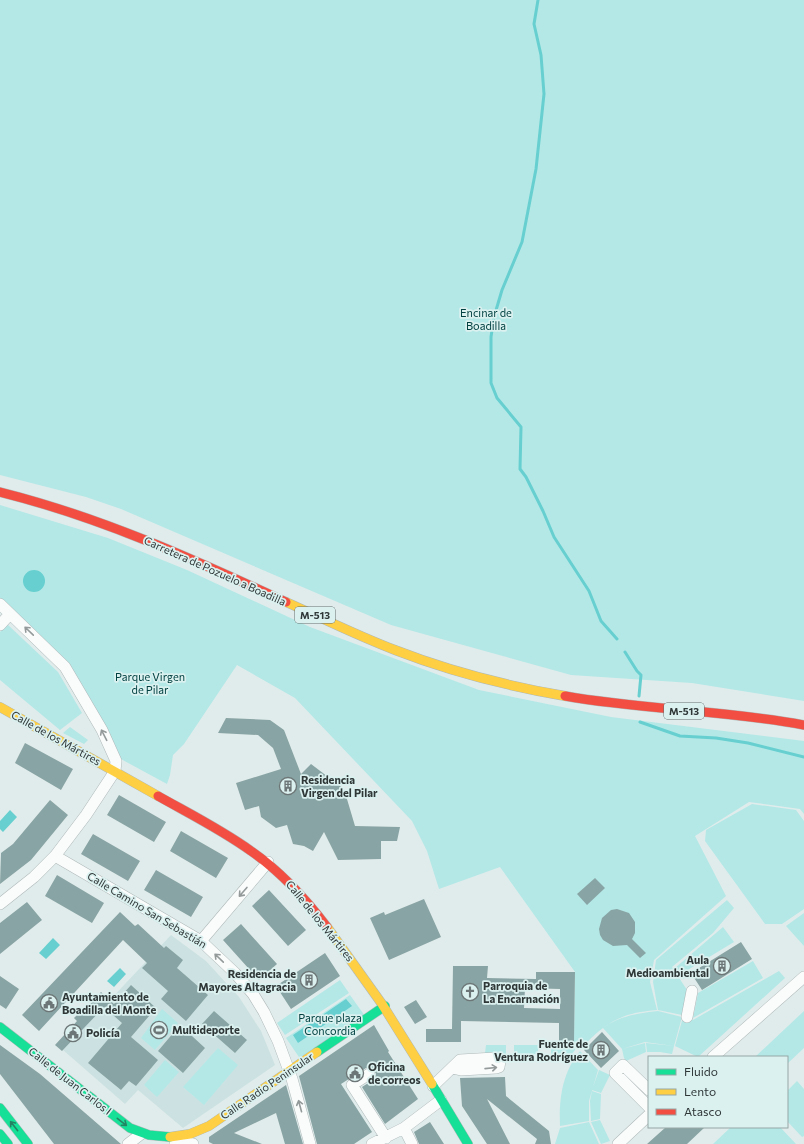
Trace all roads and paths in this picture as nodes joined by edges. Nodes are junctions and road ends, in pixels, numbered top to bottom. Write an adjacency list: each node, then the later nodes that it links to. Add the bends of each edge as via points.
1 (0, 492): 6 (street, Carretera de Pozuelo a Boadilla / M-513, via 109,525 180,553 352,632 420,660 471,676 544,692 614,703)
2 (0, 604): 3 (street)
3 (10, 614): 4 (street); 7 (street, one-way to 3, via 114,754 65,667)
4 (0, 625)
5 (0, 706): 7 (street, Calle de los Mártires)
6 (804, 726)
7 (115, 771): 8 (street); 9 (street, Calle de los Mártires, via 234,838)
8 (55, 856): 10 (street, via 34,877); 11 (street, Calle Camino San Sebastián)
9 (268, 862): 11 (street, one-way to 11); 14 (street, Calle de los Mártires, via 303,896)
10 (0, 904)
11 (202, 941): 19 (street, Calle Camino San Sebastián, one-way to 11, via 273,1030 253,994)
12 (804, 977): 17 (street)
13 (692, 991): 15 (street)
14 (385, 1006): 19 (street, Calle Radio Peninsular); 21 (street, Calle de los Mártires)
15 (687, 1018)
16 (2, 1028): 29 (street, Calle de Juan Carlos I, one-way to 29, via 130,1128)
17 (714, 1056)
18 (452, 1068): 21 (street)
19 (290, 1070): 28 (street, Calle Radio Peninsular); 36 (street, Calle Camino San Sebastián, one-way to 19)
20 (370, 1074): 30 (street, via 352,1086)
21 (433, 1086): 23 (street, Calle de los Mártires)
22 (648, 1089): 24 (street, via 623,1064 615,1073)
23 (441, 1100): 27 (street); 39 (street, Calle de los Mártires)
24 (648, 1107)
25 (0, 1108): 31 (street, one-way to 25)
26 (648, 1117): 40 (street)
27 (404, 1128): 30 (street); 38 (street)
28 (200, 1130): 29 (street, Calle Radio Peninsular, via 179,1136); 35 (street)
29 (148, 1138): 32 (street)
30 (386, 1138): 37 (street)
31 (28, 1144)
32 (128, 1144)
33 (175, 1144): 34 (street)
34 (193, 1144)
35 (201, 1144)
36 (310, 1144)
37 (372, 1144)
38 (412, 1144)
39 (468, 1144)
40 (618, 1144)

